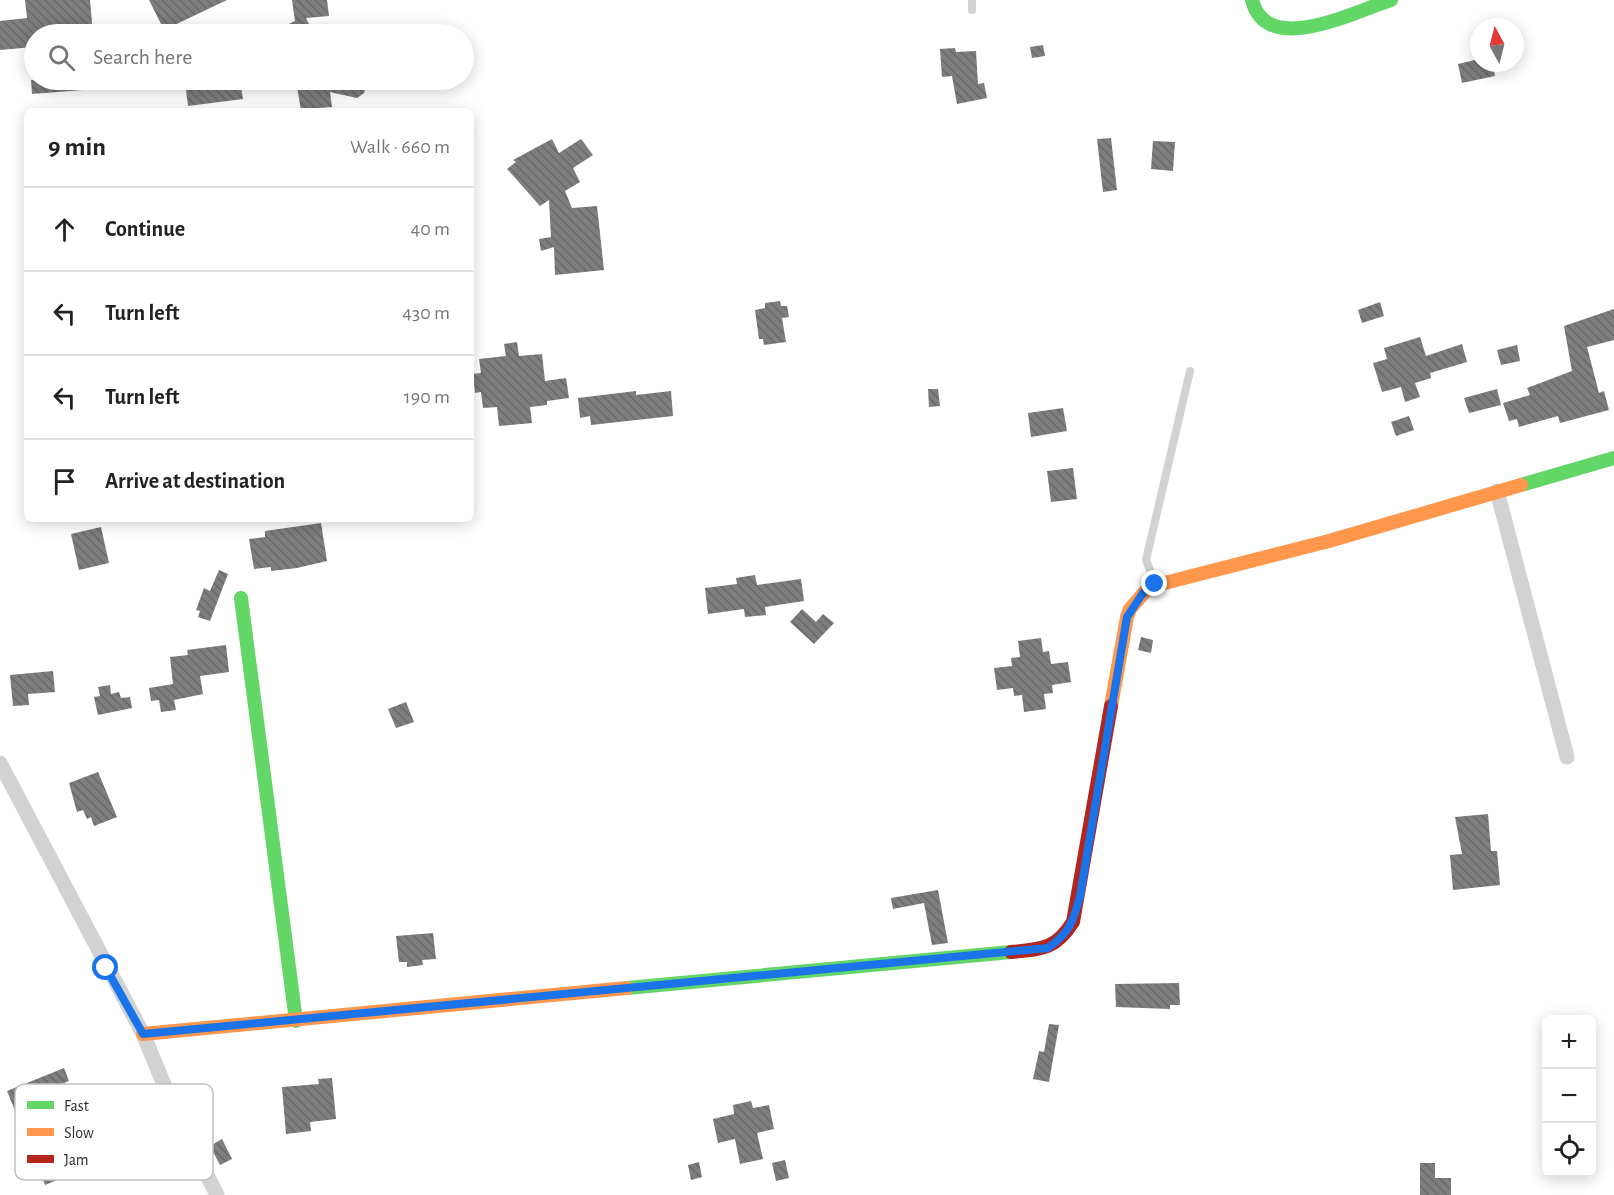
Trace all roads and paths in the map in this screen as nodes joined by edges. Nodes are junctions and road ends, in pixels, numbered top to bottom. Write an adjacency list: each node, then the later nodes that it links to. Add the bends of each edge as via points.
1 (972, 0): 4 (lane)
2 (1252, 0): 3 (street, via 1260,18 1284,31)
3 (1391, 0)
4 (972, 10)
5 (1190, 371): 8 (lane, via 1146,560)
6 (1614, 458): 7 (street)
7 (1497, 491): 8 (street, via 1329,541); 10 (street)
8 (1155, 584): 12 (street, via 1143,593 1127,617 1080,896 1073,922 1064,936 1048,948)
9 (241, 598): 12 (street)
10 (1567, 757)
11 (0, 763): 13 (street)
12 (296, 1021): 13 (street)
13 (143, 1034): 14 (street)
14 (164, 1084)
15 (209, 1180): 16 (street)
16 (217, 1195)

